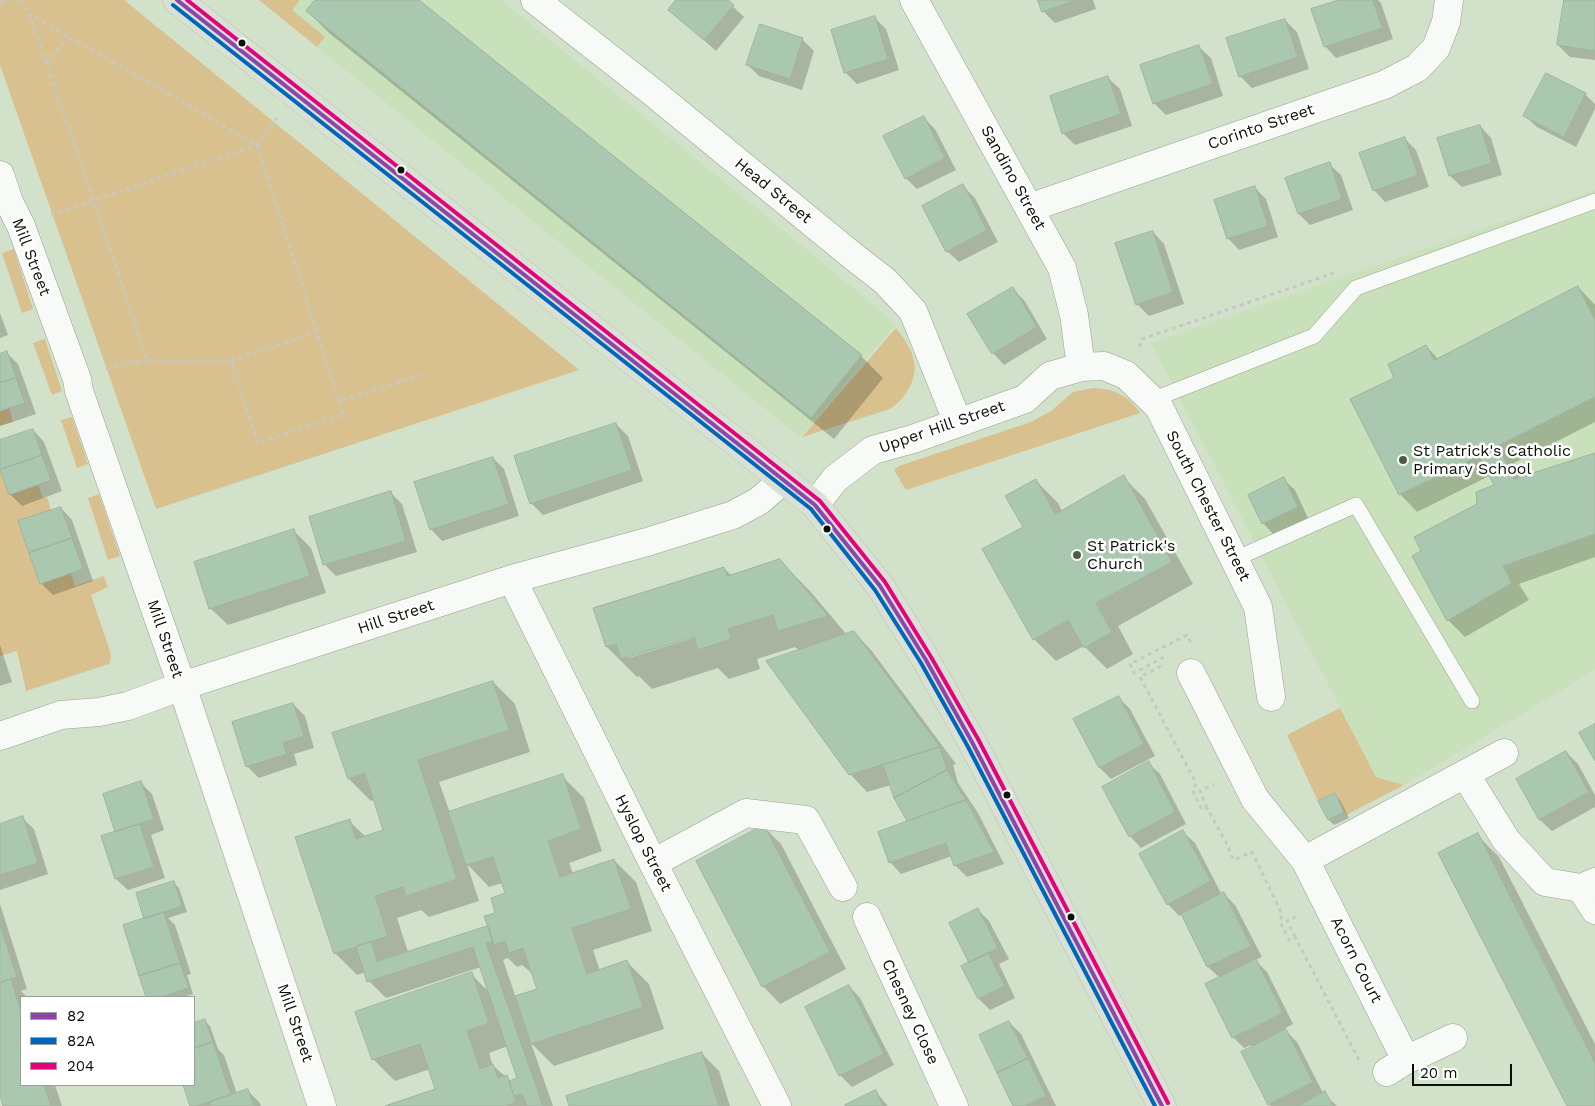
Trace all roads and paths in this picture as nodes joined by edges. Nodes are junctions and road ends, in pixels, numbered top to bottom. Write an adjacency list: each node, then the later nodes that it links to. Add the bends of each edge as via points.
1 (10, 0): 7 (path)
2 (20, 0): 8 (path)
3 (177, 0): 11 (highway)
4 (535, 0): 26 (street, Head Street, via 885,281 913,311)
5 (914, 0): 16 (street, Sandino Street)
6 (1448, 0): 16 (street, Corinto Street, via 1446,22 1436,48 1417,68 1384,85)
7 (0, 3)
8 (29, 14): 9 (path); 10 (path)
9 (68, 37): 10 (path); 12 (path)
10 (46, 64): 14 (path)
11 (295, 94): 12 (path); 27 (highway)
12 (257, 145): 14 (path); 18 (path)
13 (0, 175): 17 (street, Mill Street)
14 (94, 200): 17 (path); 20 (path)
15 (1595, 201): 24 (lane, via 1356,288 1314,336)
16 (1029, 208): 21 (street, Sandino Street, via 1062,268 1074,315)
17 (10, 211): 23 (street, Mill Street)
18 (316, 332): 19 (path); 25 (path)
19 (231, 361): 20 (path); 25 (path, via 258,443 344,415)
20 (148, 362): 23 (path, via 126,362)
21 (1081, 367): 24 (street, South Chester Street, via 1104,366 1126,375); 26 (street, Upper Hill Street, via 1050,376 1024,399)
22 (422, 375): 25 (path)
23 (77, 379): 33 (street, Mill Street)
24 (1152, 400): 29 (street, South Chester Street, via 1159,407)
25 (339, 401)
26 (958, 423): 28 (street, Upper Hill Street, via 873,450 835,479)
27 (783, 480): 28 (highway); 30 (street, Hill Street, via 759,502 733,515)
28 (815, 505): 53 (highway, via 880,586 926,660)
29 (1235, 559): 34 (street, South Chester Street, via 1258,606); 35 (lane, via 1356,505)
30 (512, 580): 33 (street, Hill Street); 42 (street, Hyslop Street)
31 (1191, 674): 41 (street, Acorn Court, via 1255,799)
32 (1140, 677): 40 (path, via 1196,783 1193,791 1202,810)
33 (182, 686): 36 (street, Hill Street, via 128,706 61,716); 50 (street, Mill Street)
34 (1271, 697)
35 (1472, 701)
36 (0, 736)
37 (1504, 753): 38 (street)
38 (1465, 774): 41 (street); 44 (street, via 1506,840 1545,882)
39 (1200, 791): 40 (path)
40 (1208, 808): 47 (path, via 1234,860 1252,852 1282,914 1280,922 1289,940)
41 (1305, 860): 48 (street, Acorn Court, via 1396,1066)
42 (653, 863): 43 (street, via 746,814 806,820); 51 (street, Hyslop Street)
43 (843, 887)
44 (1590, 893)
45 (867, 917): 52 (street, Chesney Close)
46 (1288, 921): 47 (path)
47 (1295, 937): 49 (path)
48 (1453, 1038)
49 (1361, 1064)
50 (322, 1106)
51 (776, 1106)
52 (954, 1106)
53 (1162, 1106)

